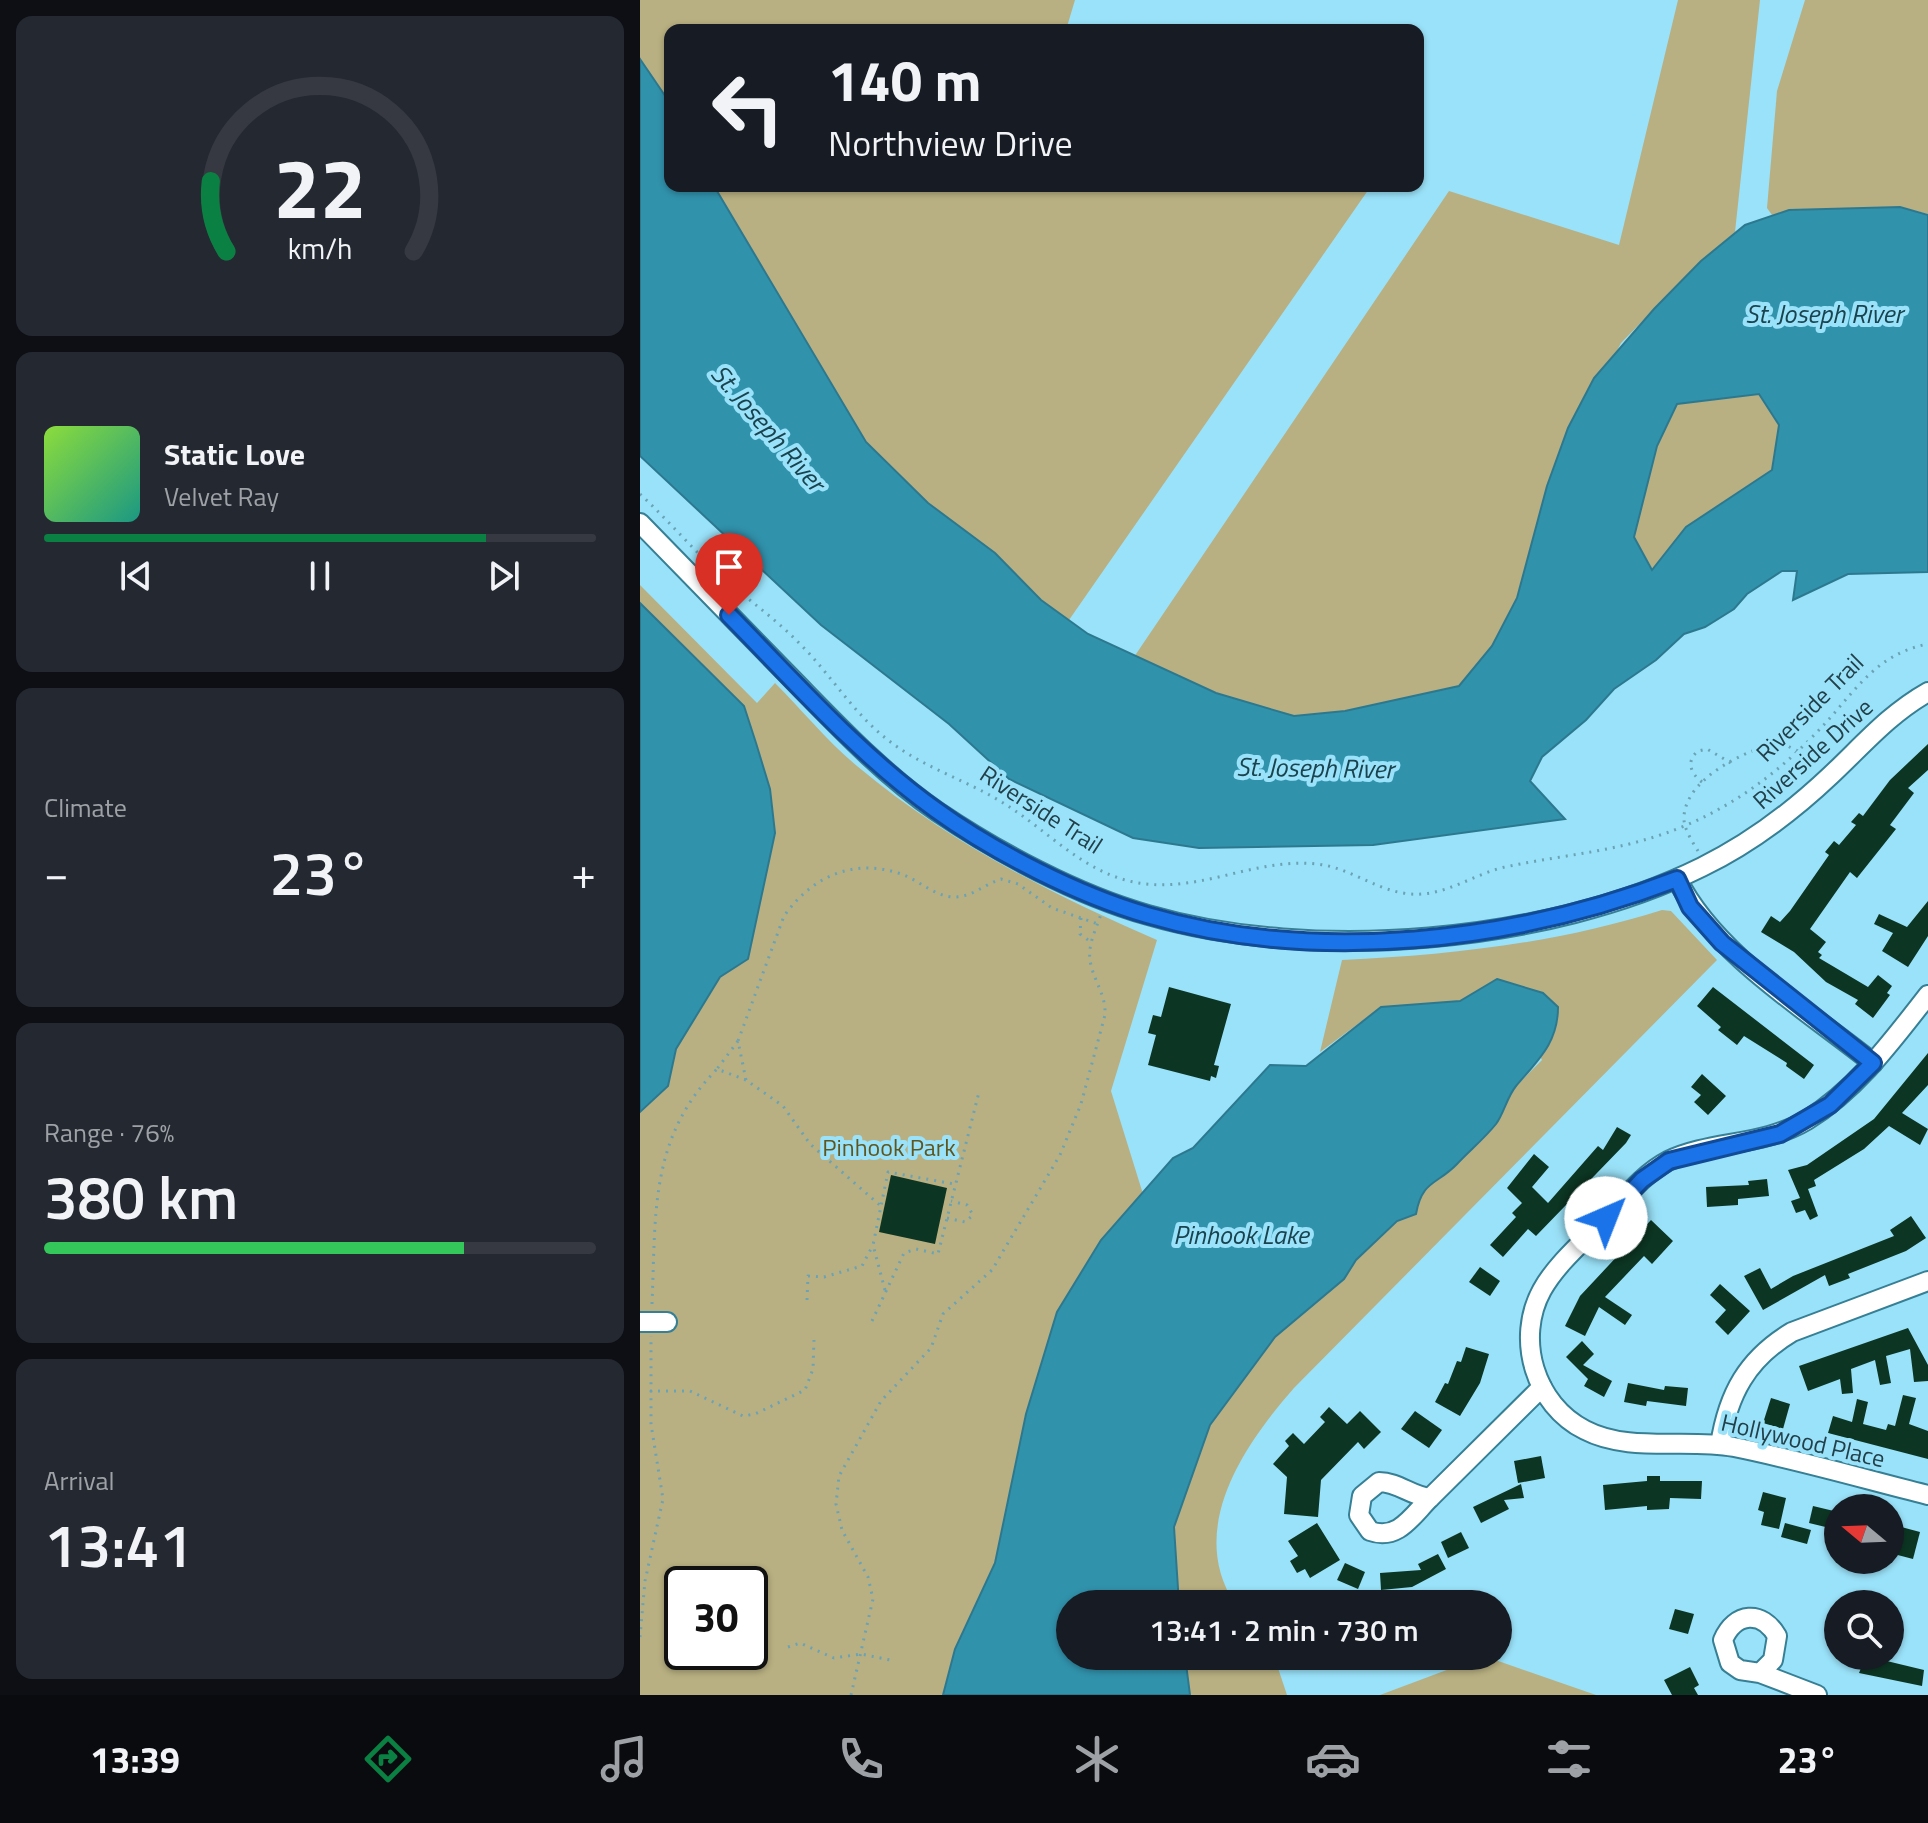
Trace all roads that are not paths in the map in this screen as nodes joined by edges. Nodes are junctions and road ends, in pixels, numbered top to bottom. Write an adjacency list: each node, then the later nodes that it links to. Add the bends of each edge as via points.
1 (640, 523): 3 (street, Riverside Drive, via 884,769 936,810 993,846 1147,915 1267,936 1356,942 1421,938 1535,922 1619,901)
2 (1928, 692): 3 (street, Riverside Drive, via 1886,719 1779,819)
3 (1677, 879): 5 (street, via 1690,907 1722,943)
4 (1928, 995): 5 (street)
5 (1873, 1063): 7 (street, via 1857,1082 1804,1121 1748,1143 1687,1154 1642,1180 1541,1292 1530,1325 1530,1346)
6 (1928, 1281): 8 (street, via 1774,1343 1738,1383)
7 (1542, 1387): 8 (street, Hollywood Place, via 1566,1418 1601,1437); 10 (street)
8 (1720, 1445): 9 (street, Hollywood Place)
9 (1928, 1495)
10 (1430, 1498)
11 (1760, 1673): 12 (street)
12 (1817, 1695)

